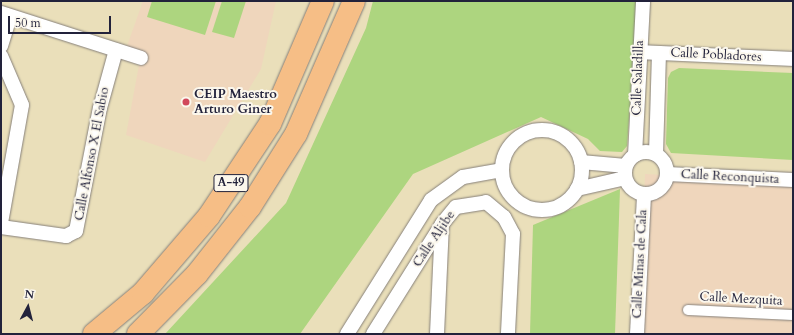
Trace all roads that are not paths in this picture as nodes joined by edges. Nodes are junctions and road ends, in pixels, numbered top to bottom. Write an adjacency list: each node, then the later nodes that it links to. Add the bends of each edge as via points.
1 (323, 1): 26 (highway, A-49, via 270,124 213,209 143,293)
2 (354, 1): 27 (highway, A-49, via 296,134 250,207 197,274)
3 (643, 1): 7 (street, Calle Saladilla)
4 (5, 14): 5 (street); 6 (street)
5 (1, 46)
6 (116, 50): 10 (street); 23 (street, Calle Alfonso X El Sabio, via 100,108 76,231 66,236)
7 (639, 52): 8 (street, Calle Pobladores); 12 (street, Calle Saladilla)
8 (659, 53): 11 (street, Calle Pobladores); 13 (street, Calle Saladilla)
9 (1, 56): 21 (street, via 22,105)
10 (141, 58)
11 (793, 59)
12 (635, 154): 13 (street); 16 (street)
13 (656, 154): 17 (street, via 664,162)
14 (581, 162): 15 (street, via 568,140 557,133 531,131 514,141 504,157); 16 (street); 19 (street, via 581,176)
15 (501, 170): 19 (street, via 503,183 510,194 532,209 545,210 558,206 569,199); 28 (street, via 462,177 431,200)
16 (626, 172): 19 (street); 20 (street, via 632,189)
17 (667, 174): 18 (street, Calle Reconquista); 20 (street, via 662,187 651,194)
18 (793, 180)
19 (577, 189)
20 (644, 194): 32 (street, Calle Minas de Cala)
21 (1, 223)
22 (442, 224): 29 (street, Calle Aljibe); 30 (street); 31 (street, Calle Aljibe, via 456,207 486,202 504,216 513,234)
23 (1, 227)
24 (688, 310): 25 (street, Calle Mezquita)
25 (793, 315)
26 (94, 334)
27 (138, 334)
28 (348, 334)
29 (373, 334)
30 (437, 334)
31 (508, 334)
32 (637, 334)

